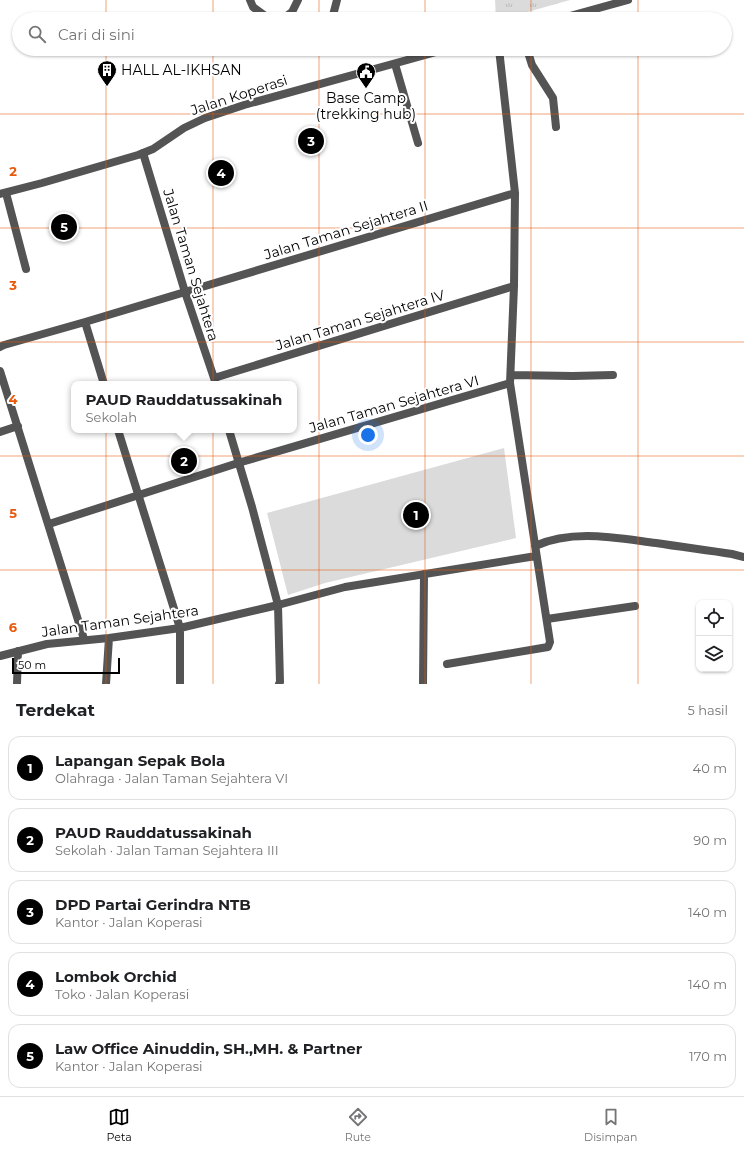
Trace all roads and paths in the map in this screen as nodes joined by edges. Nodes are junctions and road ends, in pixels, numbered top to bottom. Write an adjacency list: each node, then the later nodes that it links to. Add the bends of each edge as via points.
1 (250, 0): 5 (street, via 253,7)
2 (298, 0): 6 (street)
3 (337, 0): 7 (street)
4 (628, 0): 8 (street)
5 (260, 12)
6 (292, 12)
7 (334, 12)
8 (584, 12)
9 (423, 56): 12 (street, Jalan Koperasi)
10 (500, 56): 17 (street)
11 (529, 56): 13 (street, via 553,98)
12 (395, 64): 14 (street); 15 (street, Jalan Koperasi, via 205,118)
13 (556, 127)
14 (418, 143)
15 (144, 153): 16 (street, Jalan Koperasi); 20 (street, Jalan Taman Sejahtera)
16 (3, 193): 18 (street)
17 (515, 193): 19 (street); 20 (street, Jalan Taman Sejahtera II)
18 (26, 269)
19 (514, 286): 25 (street); 27 (street, Jalan Taman Sejahtera IV)
20 (185, 292): 21 (street, Jalan Taman Sejahtera II); 27 (street, Jalan Taman Sejahtera)
21 (85, 322): 22 (street, Jalan Taman Sejahtera II); 26 (street)
22 (0, 347)
23 (0, 371): 28 (street)
24 (613, 375): 25 (street, Jalan Taman Sejahtera VI)
25 (511, 379): 32 (street, Jalan Taman Sejahtera VI); 35 (street)
26 (103, 381)
27 (215, 381)
28 (18, 426): 29 (street); 34 (street)
29 (0, 432)
30 (119, 433): 33 (street)
31 (230, 433): 32 (street)
32 (238, 463): 33 (street, Jalan Taman Sejahtera VI); 39 (street)
33 (138, 494): 34 (street, Jalan Taman Sejahtera VI); 42 (street)
34 (49, 524): 44 (street)
35 (535, 546): 36 (street); 37 (street, via 552,539 615,537)
36 (536, 556): 38 (street, Jalan Taman Sejahtera); 41 (street)
37 (744, 557)
38 (424, 574): 39 (street, Jalan Taman Sejahtera, via 345,587); 52 (street)
39 (278, 604): 42 (street, Jalan Taman Sejahtera); 51 (street)
40 (635, 606): 41 (street)
41 (547, 619): 47 (street, via 550,642 548,647)
42 (180, 628): 43 (street, Jalan Taman Sejahtera); 50 (street)
43 (109, 638): 44 (street, Jalan Taman Sejahtera); 49 (street)
44 (84, 639): 45 (street, Jalan Taman Sejahtera)
45 (18, 651): 46 (street, Jalan Taman Sejahtera); 48 (street)
46 (0, 656)
47 (448, 664)
48 (18, 684)
49 (106, 684)
50 (180, 684)
51 (279, 684)
52 (423, 684)

